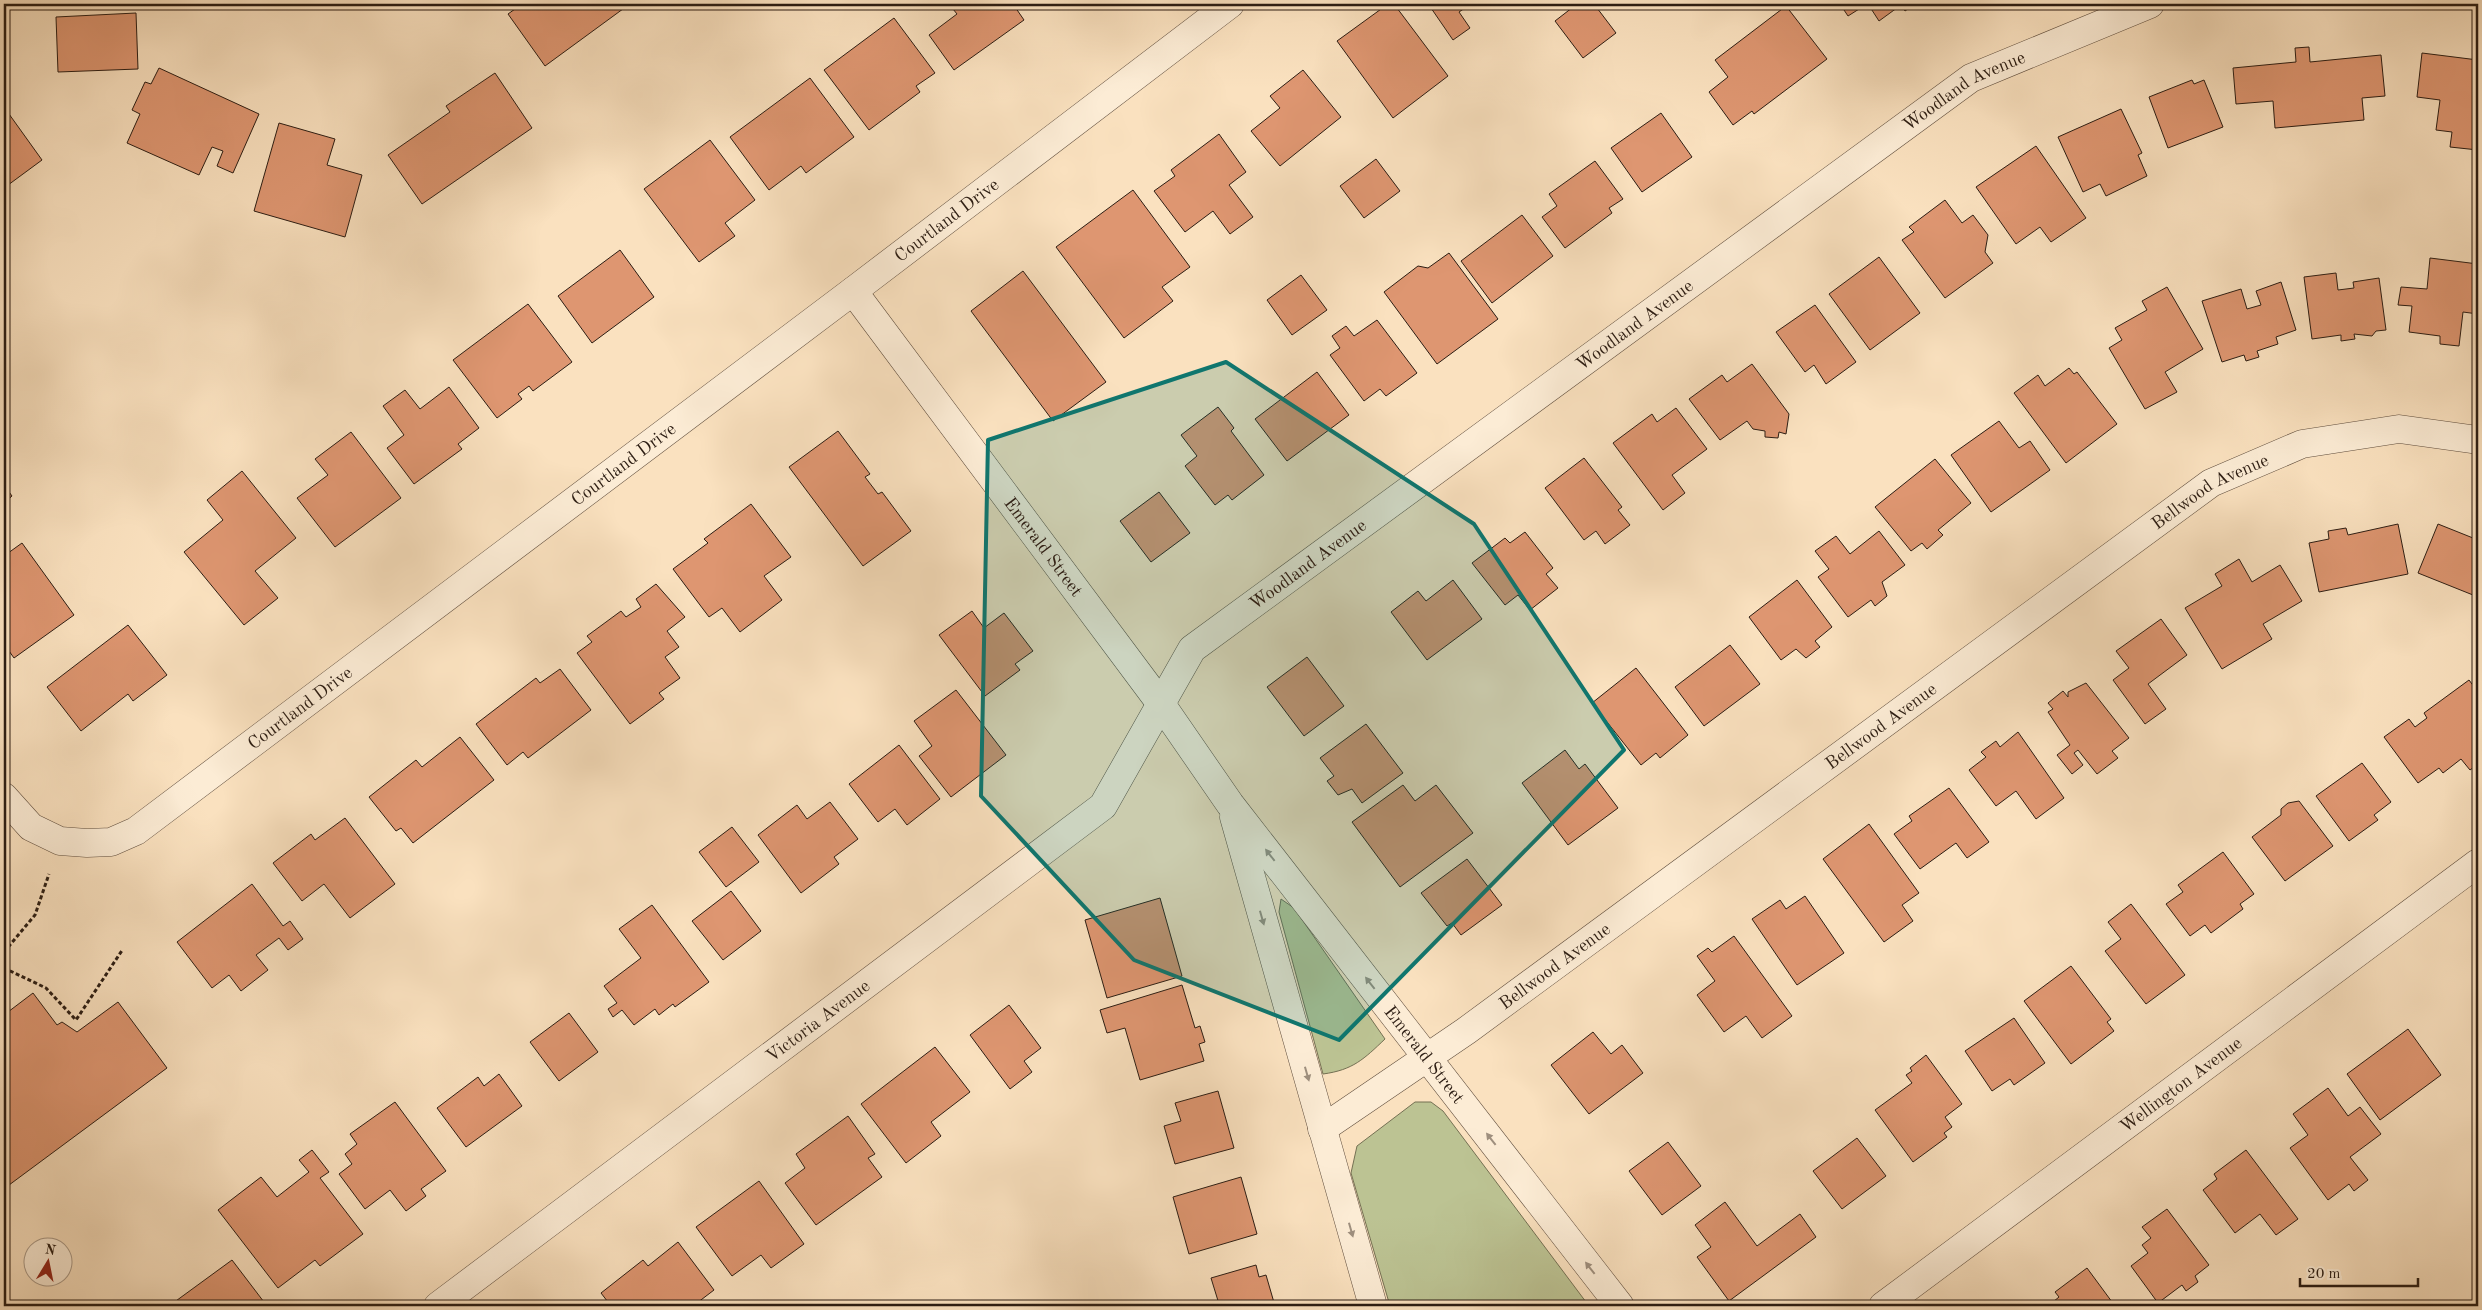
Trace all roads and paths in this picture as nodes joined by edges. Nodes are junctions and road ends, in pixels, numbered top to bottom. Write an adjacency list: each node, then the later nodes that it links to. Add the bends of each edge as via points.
1 (1230, 4): 3 (street, Courtland Drive)
2 (2150, 4): 5 (street, Woodland Avenue, via 1972,78 1192,649)
3 (853, 291): 5 (street, Emerald Street); 8 (street, Courtland Drive, via 136,831 112,842)
4 (2478, 440): 13 (street, Bellwood Avenue, via 2399,430 2302,444 2211,483)
5 (1161, 704): 7 (street, Emerald Street); 15 (street, Victoria Avenue, via 1103,806)
6 (4, 798): 8 (street, Courtland Drive, via 30,827)
7 (1230, 804): 13 (street, Emerald Street, one-way to 7); 14 (street, Emerald Street, one-way to 14)
8 (60, 840): 11 (path, via 35,915)
9 (2478, 863): 18 (street, Wellington Avenue)
10 (123, 949): 12 (path, via 76,1020 46,988)
11 (4, 952)
12 (4, 968)
13 (1428, 1058): 14 (street, Bellwood Avenue); 17 (street, Emerald Street, one-way to 13)
14 (1322, 1129): 16 (street, Emerald Street, one-way to 16)
15 (438, 1306)
16 (1372, 1306)
17 (1620, 1306)
18 (1884, 1306)

